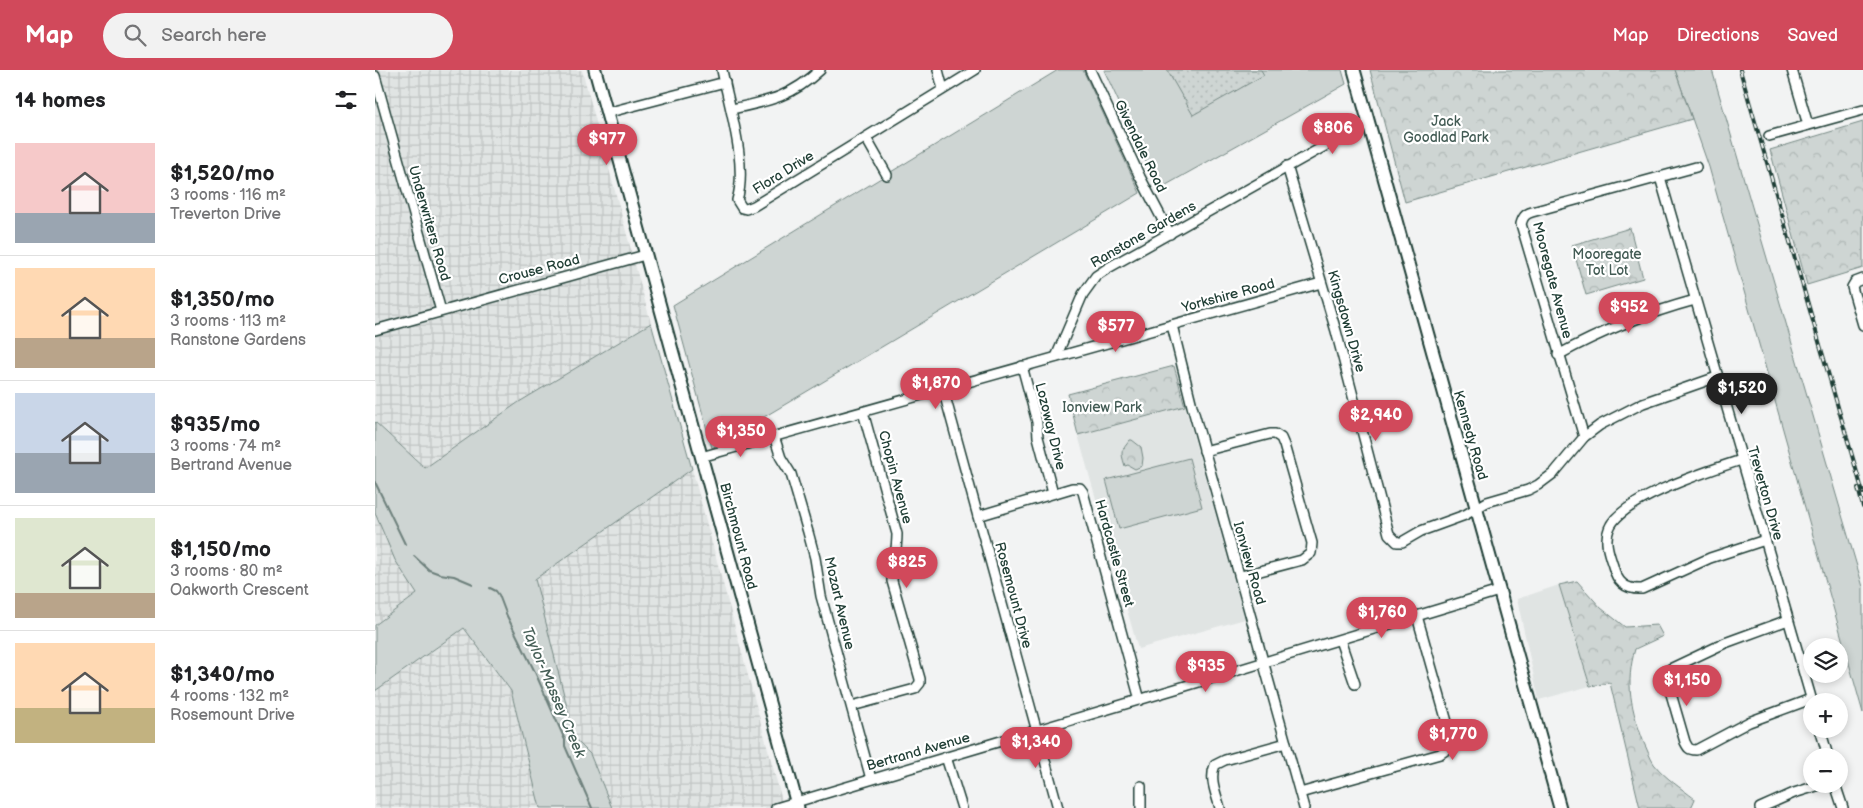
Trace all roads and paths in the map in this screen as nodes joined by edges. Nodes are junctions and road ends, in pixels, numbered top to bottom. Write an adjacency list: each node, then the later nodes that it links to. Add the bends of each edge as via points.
1 (595, 70): 14 (main road, Birchmount Road)
2 (722, 70): 10 (street, Flora Drive)
3 (820, 70): 12 (street, via 801,86 776,99)
4 (938, 70): 11 (street)
5 (975, 70): 11 (street, Flora Drive)
6 (1089, 70): 23 (street, Givendale Road)
7 (1354, 70): 15 (main road, Kennedy Road)
8 (1792, 70): 16 (street)
9 (375, 76): 28 (street, Underwriters Road)
10 (725, 82): 12 (street, Flora Drive); 14 (street)
11 (943, 89): 18 (street, Flora Drive)
12 (731, 109): 18 (street, Flora Drive, via 739,157 740,190 737,200 746,209)
13 (1863, 110): 16 (street)
14 (606, 113): 24 (main road, Birchmount Road)
15 (1369, 123): 19 (street, Ranstone Gardens); 44 (main road, Kennedy Road)
16 (1808, 125): 17 (street)
17 (1769, 136)
18 (866, 138): 21 (street)
19 (1287, 166): 23 (street, Ranstone Gardens); 26 (street, Kingsdown Drive)
20 (1696, 167): 22 (street, Mooregate Avenue)
21 (887, 175)
22 (1660, 177): 27 (street, Treverton Drive); 32 (street, Mooregate Avenue, via 1532,212 1522,218)
23 (1170, 234): 33 (street, Ranstone Gardens, via 1108,268 1089,283)
24 (645, 255): 28 (street, Crouse Road); 41 (main road, Birchmount Road)
25 (1863, 279): 30 (street, via 1852,287)
26 (1321, 283): 29 (street, Yorkshire Road); 44 (street, Kingsdown Drive, via 1389,534 1397,542 1402,542)
27 (1695, 300): 32 (street, via 1643,315); 35 (street, Treverton Drive)
28 (441, 311): 31 (street)
29 (1172, 325): 33 (street, Yorkshire Road); 40 (street, Ionview Road)
30 (1863, 326)
31 (375, 330)
32 (1558, 355): 39 (street, Mooregate Avenue)
33 (1056, 357): 34 (street)
34 (1022, 366): 36 (street); 43 (street, Lozoway Drive)
35 (1717, 377): 39 (street, via 1643,403); 42 (street, Treverton Drive)
36 (943, 388): 37 (street); 45 (street, Rosemount Drive)
37 (863, 412): 38 (street); 57 (street, Chopin Avenue, via 897,534 892,581 920,684 915,689)
38 (774, 436): 41 (street); 57 (street, Mozart Avenue, via 794,482)
39 (1584, 437): 44 (street, via 1546,481)
40 (1204, 451): 47 (street, Ionview Road); 47 (street, via 1275,434 1281,438 1296,485 1312,543 1311,553 1302,560)
41 (701, 457): 66 (main road, Birchmount Road)
42 (1741, 460): 46 (street, Treverton Drive); 46 (street, via 1662,490 1615,517 1607,537 1615,575 1619,582 1633,589 1642,589 1710,558)
43 (1053, 493): 45 (street, Hardcastle Street); 55 (street, Hardcastle Street, via 1072,488 1080,488 1083,492)
44 (1477, 508): 48 (main road, Kennedy Road)
45 (978, 516): 58 (street, Rosemount Drive)
46 (1765, 540): 50 (street, Treverton Drive)
47 (1241, 576): 52 (street, Ionview Road)
48 (1499, 591): 49 (street, Bertrand Avenue); 73 (main road, Kennedy Road)
49 (1417, 616): 51 (street, Bertrand Avenue); 64 (street, via 1451,736 1449,748 1440,754)
50 (1788, 620): 54 (street, Treverton Drive); 56 (street, via 1725,643 1670,669 1667,680 1687,748 1691,750 1749,722)
51 (1340, 640): 52 (street, Bertrand Avenue); 53 (street)
52 (1263, 662): 55 (street, Bertrand Avenue); 59 (street, Ionview Road)
53 (1355, 684)
54 (1809, 693)
55 (1141, 700): 58 (street, Bertrand Avenue)
56 (1803, 703)
57 (851, 706): 61 (street, Mozart Avenue)
58 (1037, 731): 60 (street, Bertrand Avenue); 69 (street, Rosemount Drive)
59 (1286, 743): 64 (street, Ionview Road); 71 (street, via 1215,765 1212,780)
60 (946, 758): 61 (street, Bertrand Avenue); 68 (street)
61 (871, 780): 66 (street, Bertrand Avenue)
62 (1141, 786): 70 (street)
63 (1803, 790): 74 (street)
64 (1300, 793): 72 (street, Ionview Road)
65 (1838, 793): 75 (street)
66 (797, 805): 67 (street, Bertrand Avenue)
67 (776, 808)
68 (962, 808)
69 (1058, 808)
70 (1141, 808)
71 (1220, 808)
72 (1304, 808)
73 (1559, 808)
74 (1760, 808)
75 (1843, 808)

